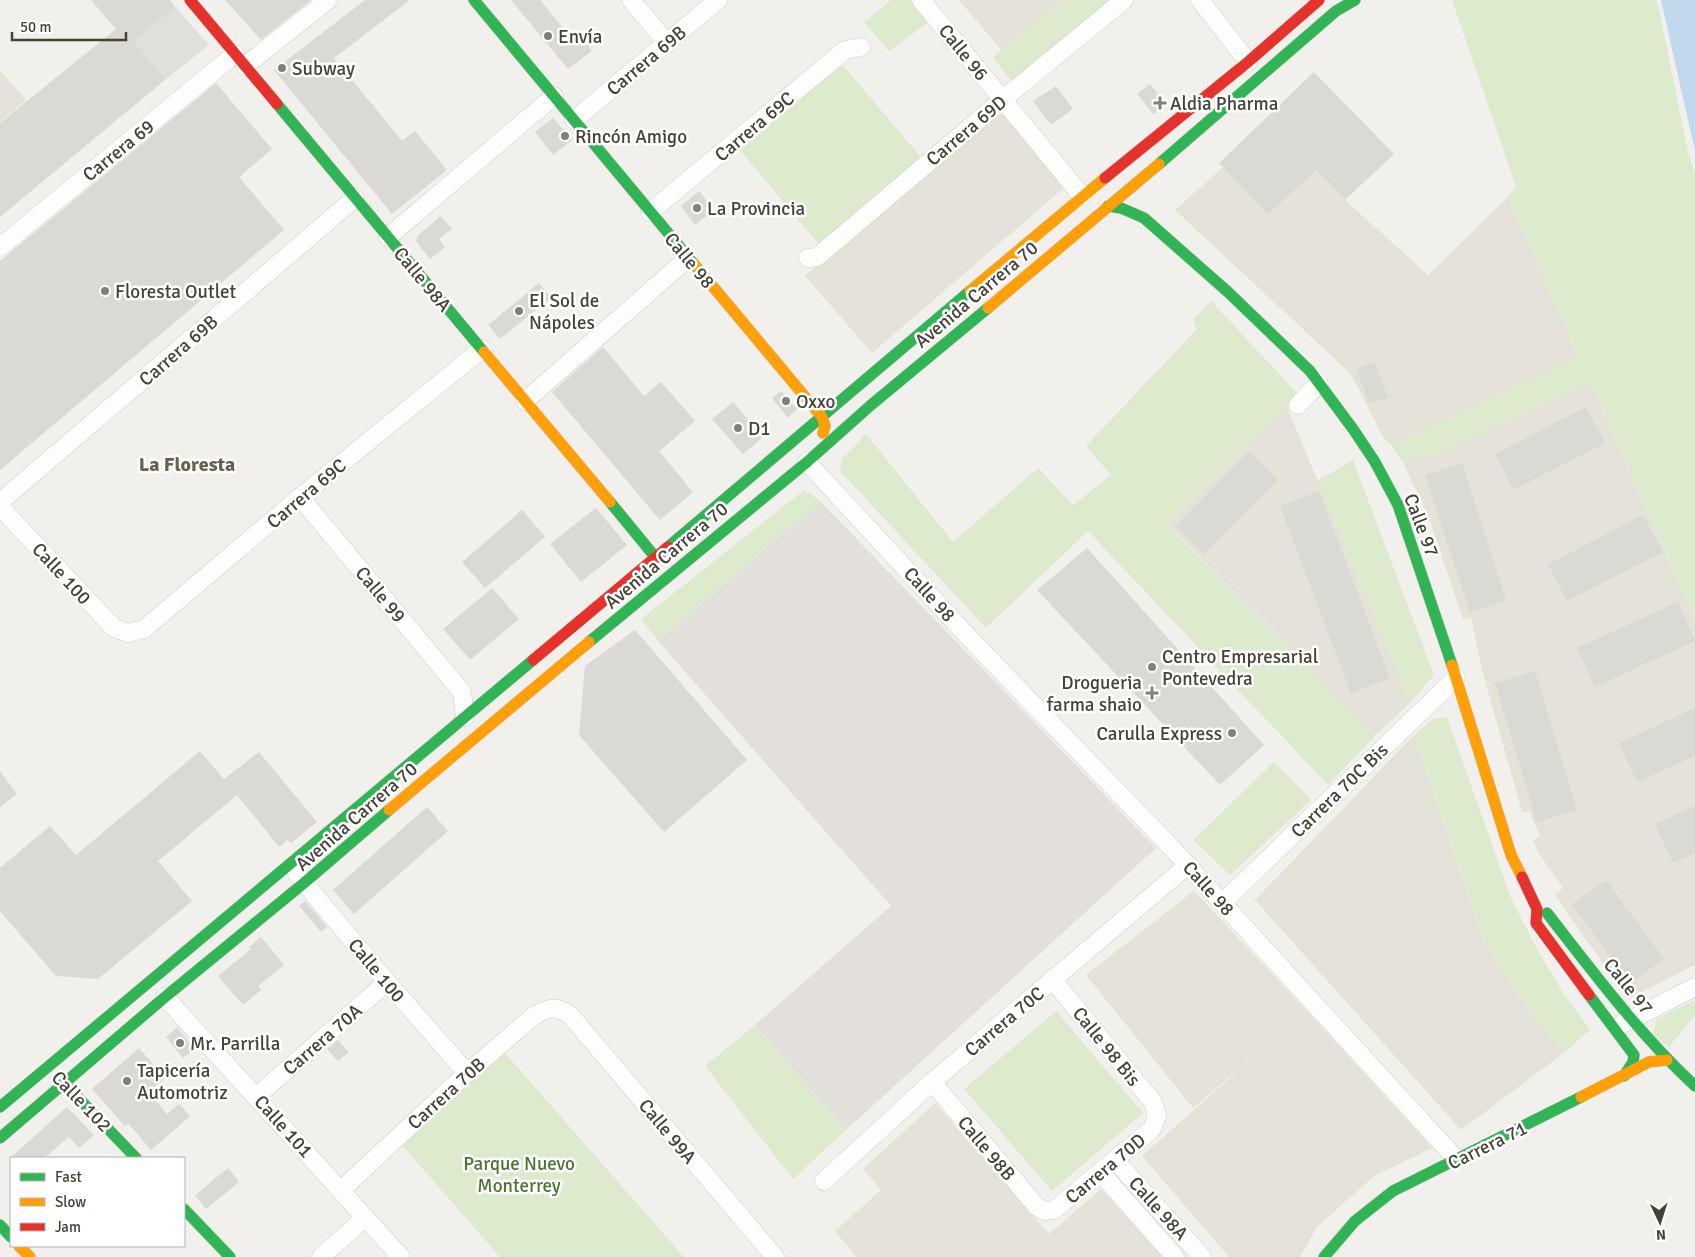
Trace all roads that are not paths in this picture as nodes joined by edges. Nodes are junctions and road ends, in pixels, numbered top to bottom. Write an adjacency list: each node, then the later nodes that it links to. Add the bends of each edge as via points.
1 (190, 0): 14 (street, Calle 98A)
2 (328, 0): 14 (street, Carrera 69)
3 (474, 0): 16 (street, Calle 98)
4 (631, 0): 12 (street)
5 (718, 0): 12 (street, Carrera 69B)
6 (921, 0): 17 (street, Calle 96)
7 (1124, 0): 17 (street, Carrera 69D)
8 (1200, 0): 15 (street)
9 (1319, 0): 15 (street, Avenida Carrera 70)
10 (1355, 0): 11 (street, Avenida Carrera 70)
11 (1338, 6): 19 (street, Avenida Carrera 70)
12 (667, 43): 18 (street, Carrera 69B)
13 (861, 47): 25 (street, Carrera 69C, via 845,50)
14 (240, 60): 22 (street, Calle 98A); 28 (street, Carrera 69)
15 (1248, 62): 21 (street, Avenida Carrera 70)
16 (554, 96): 18 (street, Calle 98); 27 (street)
17 (1002, 100): 21 (street, Calle 96); 30 (street, Carrera 69D, via 817,257)
18 (574, 120): 25 (street, Calle 98)
19 (1144, 176): 20 (street); 23 (street, Avenida Carrera 70)
20 (1143, 189)
21 (1082, 196): 35 (street, Avenida Carrera 70)
22 (355, 198): 27 (street, Calle 98A); 38 (street, Carrera 69B)
23 (1108, 206): 26 (street, Calle 97, via 1133,212); 36 (street, Avenida Carrera 70)
24 (1146, 208): 26 (street, Calle 97)
25 (650, 212): 29 (street, Calle 98)
26 (1154, 226): 32 (street, Calle 97, via 1228,292 1310,371)
27 (388, 237): 31 (street, Calle 98A)
28 (0, 247)
29 (688, 258): 33 (street); 35 (street, Calle 98)
30 (808, 258)
31 (482, 349): 33 (street, Calle 98A); 37 (street, Carrera 69C)
32 (1319, 384): 34 (street); 42 (street, Calle 97, via 1375,462 1398,505)
33 (525, 401): 40 (street, Calle 98A)
34 (1298, 405)
35 (822, 417): 36 (street, via 823,432); 40 (street, Avenida Carrera 70)
36 (807, 462): 46 (street, Avenida Carrera 70); 47 (street, Calle 98, via 976,644)
37 (300, 496): 41 (street, Carrera 69C, via 144,629); 43 (street, Calle 99)
38 (0, 502)
39 (0, 507): 41 (street, Calle 100, via 114,628)
40 (656, 558): 44 (street, Avenida Carrera 70)
41 (128, 633)
42 (1456, 678): 50 (street, Carrera 70C Bis); 51 (street, Calle 97, via 1511,854)
43 (462, 692): 44 (street); 45 (street)
44 (486, 700): 45 (street, Avenida Carrera 70); 46 (street, via 486,705 462,727 466,735)
45 (465, 717): 48 (street, Avenida Carrera 70)
46 (477, 736): 49 (street, Avenida Carrera 70)
47 (1188, 864): 50 (street, Calle 98); 52 (street, Carrera 70C)
48 (290, 865): 49 (street, Calle 100); 60 (street, Avenida Carrera 70)
49 (304, 883): 53 (street, Calle 100); 55 (street, Avenida Carrera 70)
50 (1222, 903): 72 (street, Calle 98)
51 (1536, 909): 57 (street, Calle 97, via 1550,914); 58 (street, Calle 97, via 1536,923)
52 (1052, 979): 63 (street, Carrera 70C); 68 (street, Calle 98 Bis, via 1153,1102)
53 (387, 982): 61 (street, Calle 100); 66 (street, Carrera 70A)
54 (1695, 987): 57 (street)
55 (165, 997): 64 (street, Avenida Carrera 70); 66 (street, Calle 101)
56 (558, 1008): 61 (street, Carrera 70B, via 535,1015); 86 (street, Calle 99A, via 570,1015)
57 (1631, 1019): 58 (street); 59 (street, Calle 97)
58 (1613, 1029): 62 (street, Calle 97, via 1634,1055)
59 (1667, 1060): 62 (street, Carrera 71, via 1649,1062); 65 (street, Calle 97)
60 (48, 1066): 64 (street, Calle 102); 67 (street, Avenida Carrera 70)
61 (467, 1073): 75 (street, Carrera 70B)
62 (1624, 1076): 72 (street, Carrera 71)
63 (932, 1082): 74 (street, Carrera 70C); 77 (street, Calle 98B, via 1037,1207)
64 (64, 1083): 69 (street, Avenida Carrera 70); 70 (street, Calle 102)
65 (1695, 1086)
66 (257, 1096): 75 (street, Calle 101)
67 (0, 1107)
68 (1157, 1115): 71 (street, Carrera 70D, via 1152,1129)
69 (0, 1138)
70 (135, 1157)
71 (1115, 1160): 73 (street, Carrera 70D); 88 (street, Calle 98A)
72 (1456, 1160): 89 (street, Carrera 71, via 1393,1191 1364,1212)
73 (1100, 1172): 77 (street, Carrera 70D, via 1054,1210); 87 (street, Calle 98A)
74 (824, 1182)
75 (341, 1190): 78 (street, Calle 101)
76 (185, 1210): 83 (street)
77 (1045, 1211)
78 (365, 1218): 84 (street); 85 (street, Calle 101)
79 (0, 1226): 80 (street)
80 (10, 1236)
81 (20, 1247): 82 (street)
82 (30, 1257)
83 (230, 1257)
84 (321, 1257)
85 (401, 1257)
86 (775, 1257)
87 (1176, 1257)
88 (1202, 1257)
89 (1324, 1257)

